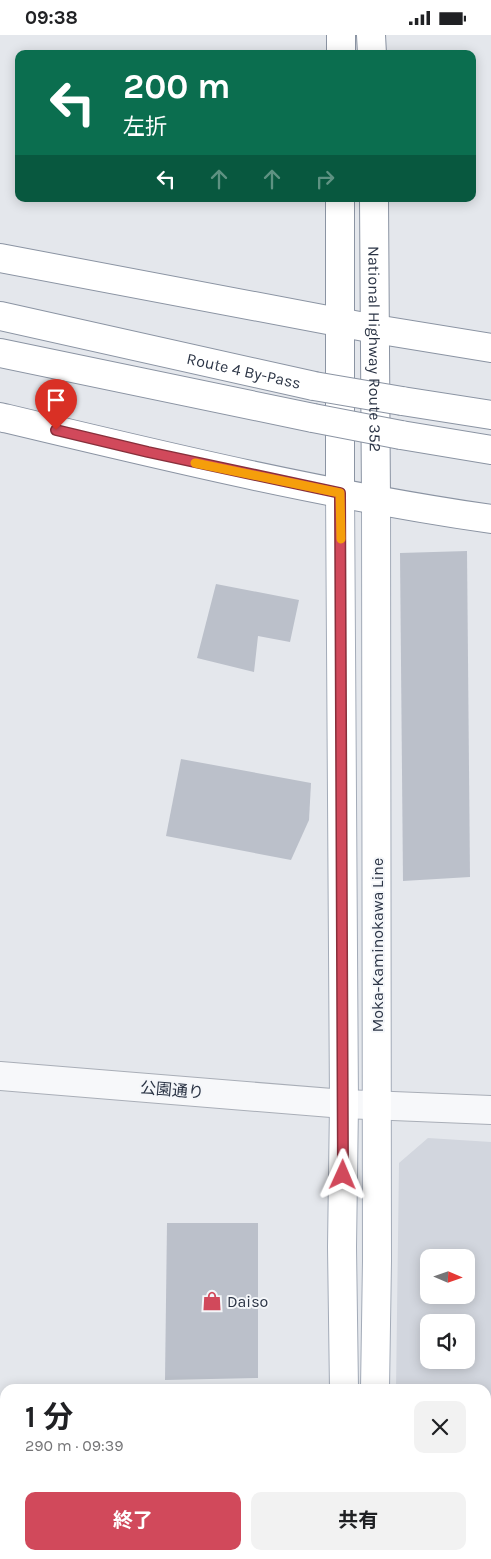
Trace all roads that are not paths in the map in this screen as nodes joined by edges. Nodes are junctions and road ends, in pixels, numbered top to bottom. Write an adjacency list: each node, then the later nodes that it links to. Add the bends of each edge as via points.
1 (341, 35): 3 (main road)
2 (371, 35): 4 (main road)
3 (341, 50)
4 (372, 50)
5 (340, 202): 9 (main road)
6 (374, 202): 10 (main road, National Highway Route 352)
7 (0, 257): 9 (main road)
8 (0, 316): 13 (main road, Route 4 By-Pass, bridge, via 314,385)
9 (340, 322): 10 (main road); 16 (main road)
10 (375, 329): 11 (main road); 17 (main road, National Highway Route 352)
11 (491, 348)
12 (0, 353): 15 (main road, Route 4 By-Pass, bridge, via 313,419)
13 (491, 415)
14 (0, 417): 16 (main road)
15 (491, 450)
16 (340, 493): 17 (main road); 20 (main road, Moka-Kaminokawa Line)
17 (376, 500): 18 (main road); 21 (main road, Moka-Kaminokawa Line)
18 (491, 519)
19 (0, 1077): 20 (street, 公園通り)
20 (344, 1104): 21 (street, 公園通り); 23 (main road, Moka-Kaminokawa Line)
21 (377, 1104): 22 (street, 公園通り); 24 (main road, Moka-Kaminokawa Line)
22 (491, 1110)
23 (344, 1384)
24 (375, 1384)

